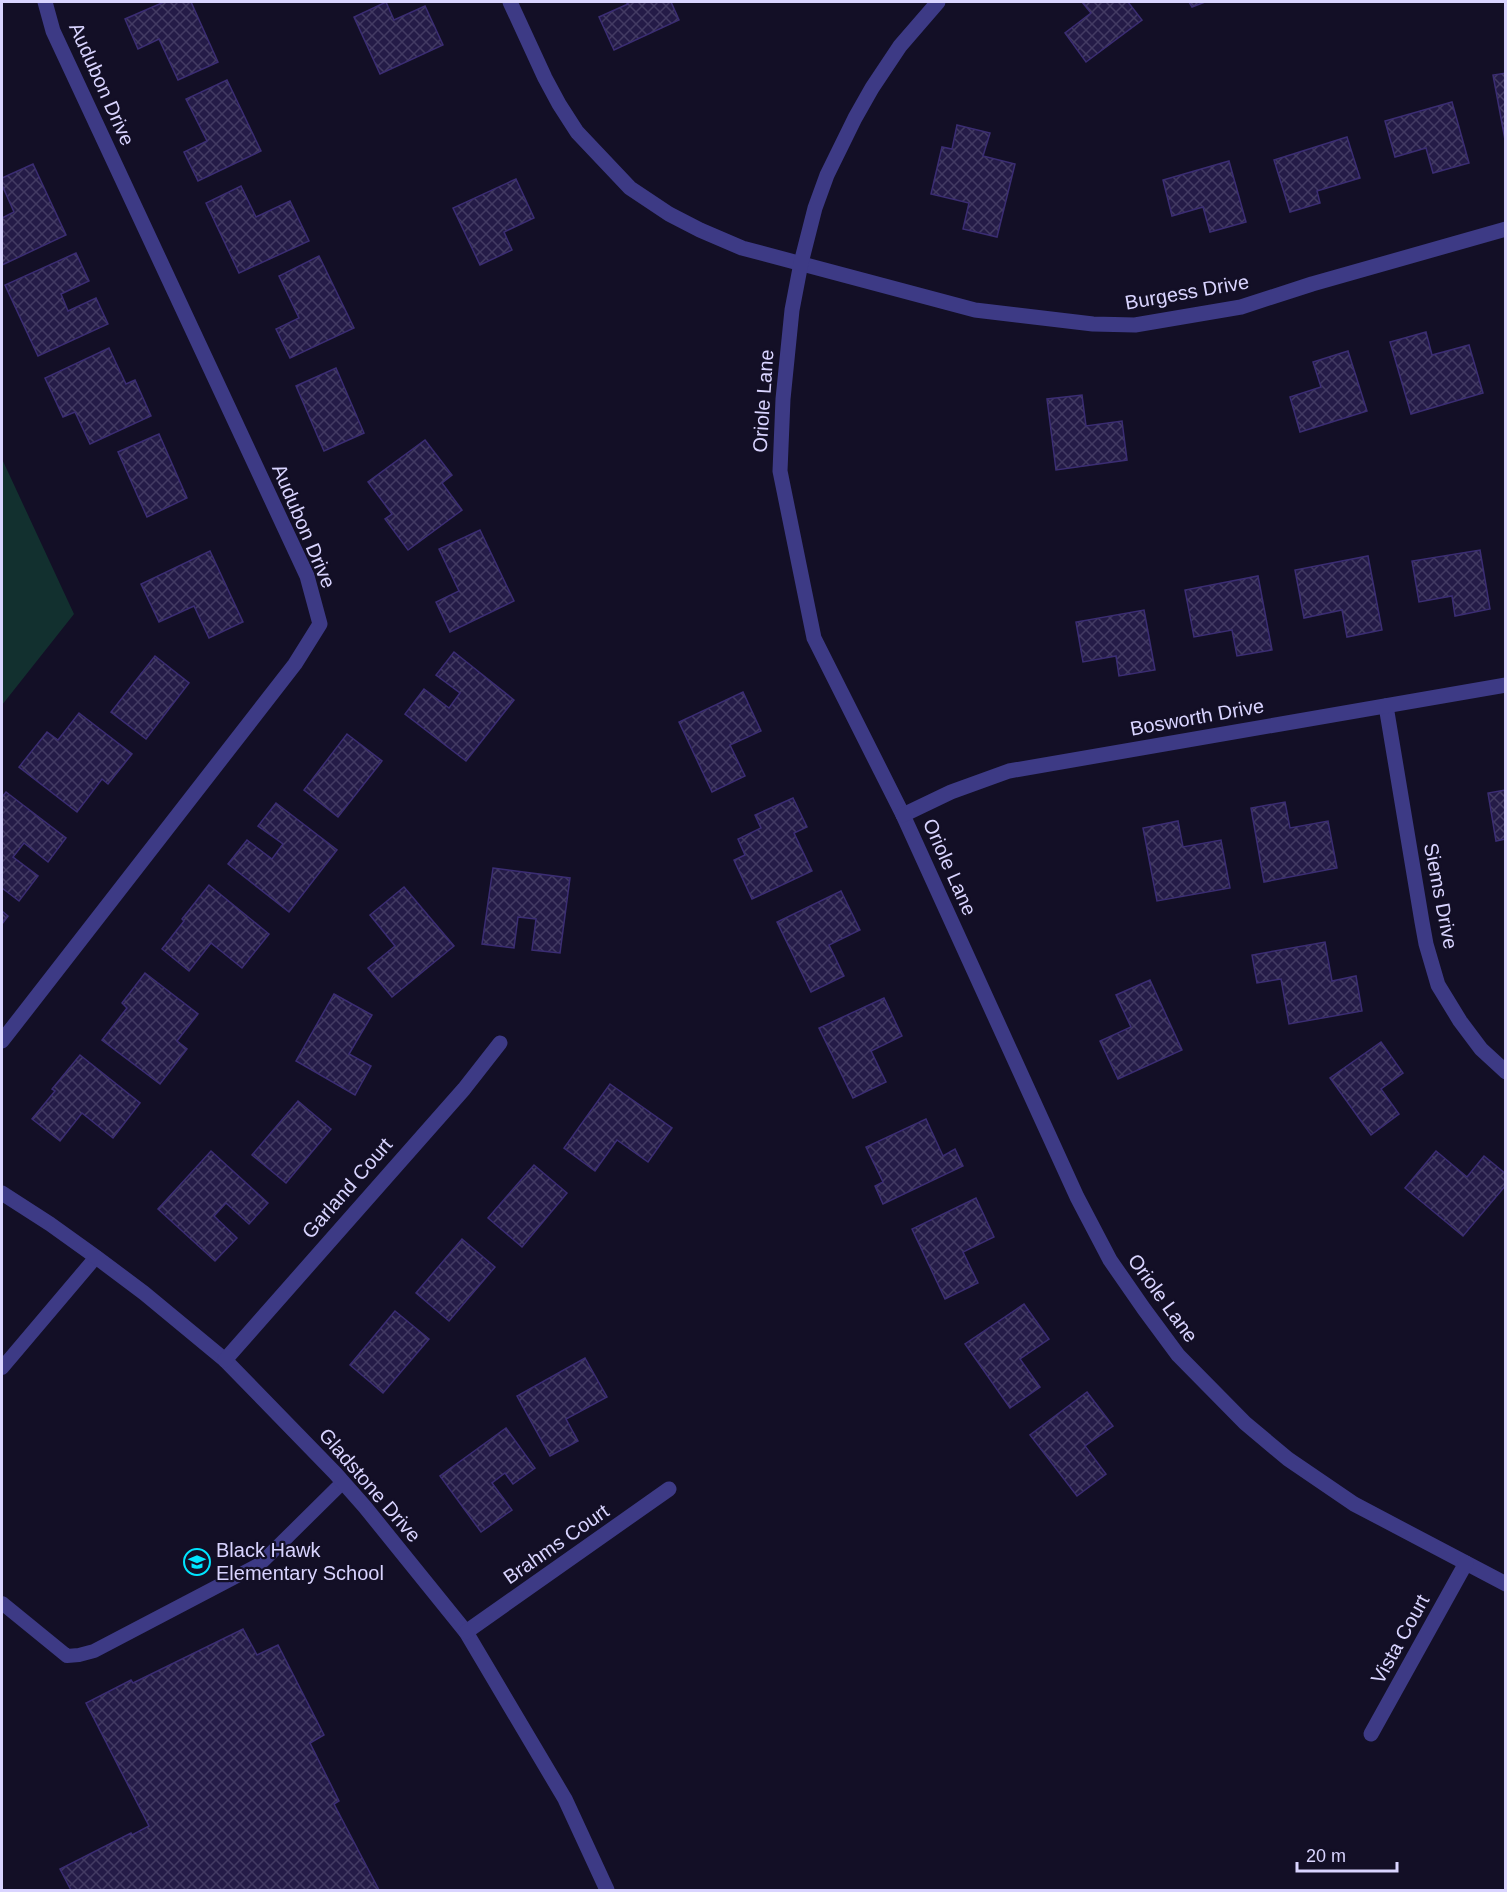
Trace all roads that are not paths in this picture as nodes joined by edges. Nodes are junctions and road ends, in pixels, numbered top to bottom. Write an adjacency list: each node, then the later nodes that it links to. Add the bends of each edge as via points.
1 (45, 2): 9 (street, Audubon Drive, via 53,31 307,576 320,624 295,664)
2 (510, 2): 5 (street, Burgess Drive, via 559,104 578,132 630,188 700,230 742,248)
3 (938, 2): 5 (street, Oriole Lane, via 900,46 855,118 827,175)
4 (1506, 229): 5 (street, Burgess Drive, via 1241,307 1135,325 975,310)
5 (801, 264): 8 (street, Oriole Lane, via 783,399 780,471 789,525 814,638)
6 (1506, 685): 7 (street, Bosworth Drive)
7 (1386, 706): 8 (street, Bosworth Drive, via 1009,771); 11 (street, Siems Drive, via 1422,922 1438,985 1481,1049)
8 (903, 814): 18 (street, Oriole Lane, via 1077,1197 1110,1260 1164,1337 1245,1423 1288,1459 1354,1504)
9 (2, 1041)
10 (500, 1043): 14 (street, Garland Court)
11 (1506, 1072)
12 (2, 1193): 13 (street, Gladstone Drive)
13 (96, 1257): 14 (street, Gladstone Drive); 15 (lane)
14 (225, 1360): 16 (street, Gladstone Drive)
15 (2, 1368)
16 (343, 1482): 20 (lane, via 260,1564 94,1652 67,1656); 21 (street, Gladstone Drive)
17 (669, 1489): 21 (street, Brahms Court)
18 (1466, 1563): 19 (street, Oriole Lane); 22 (street, Vista Court)
19 (1506, 1584)
20 (2, 1603)
21 (466, 1632): 23 (street, Gladstone Drive, via 565,1798)
22 (1371, 1734)
23 (607, 1890)

